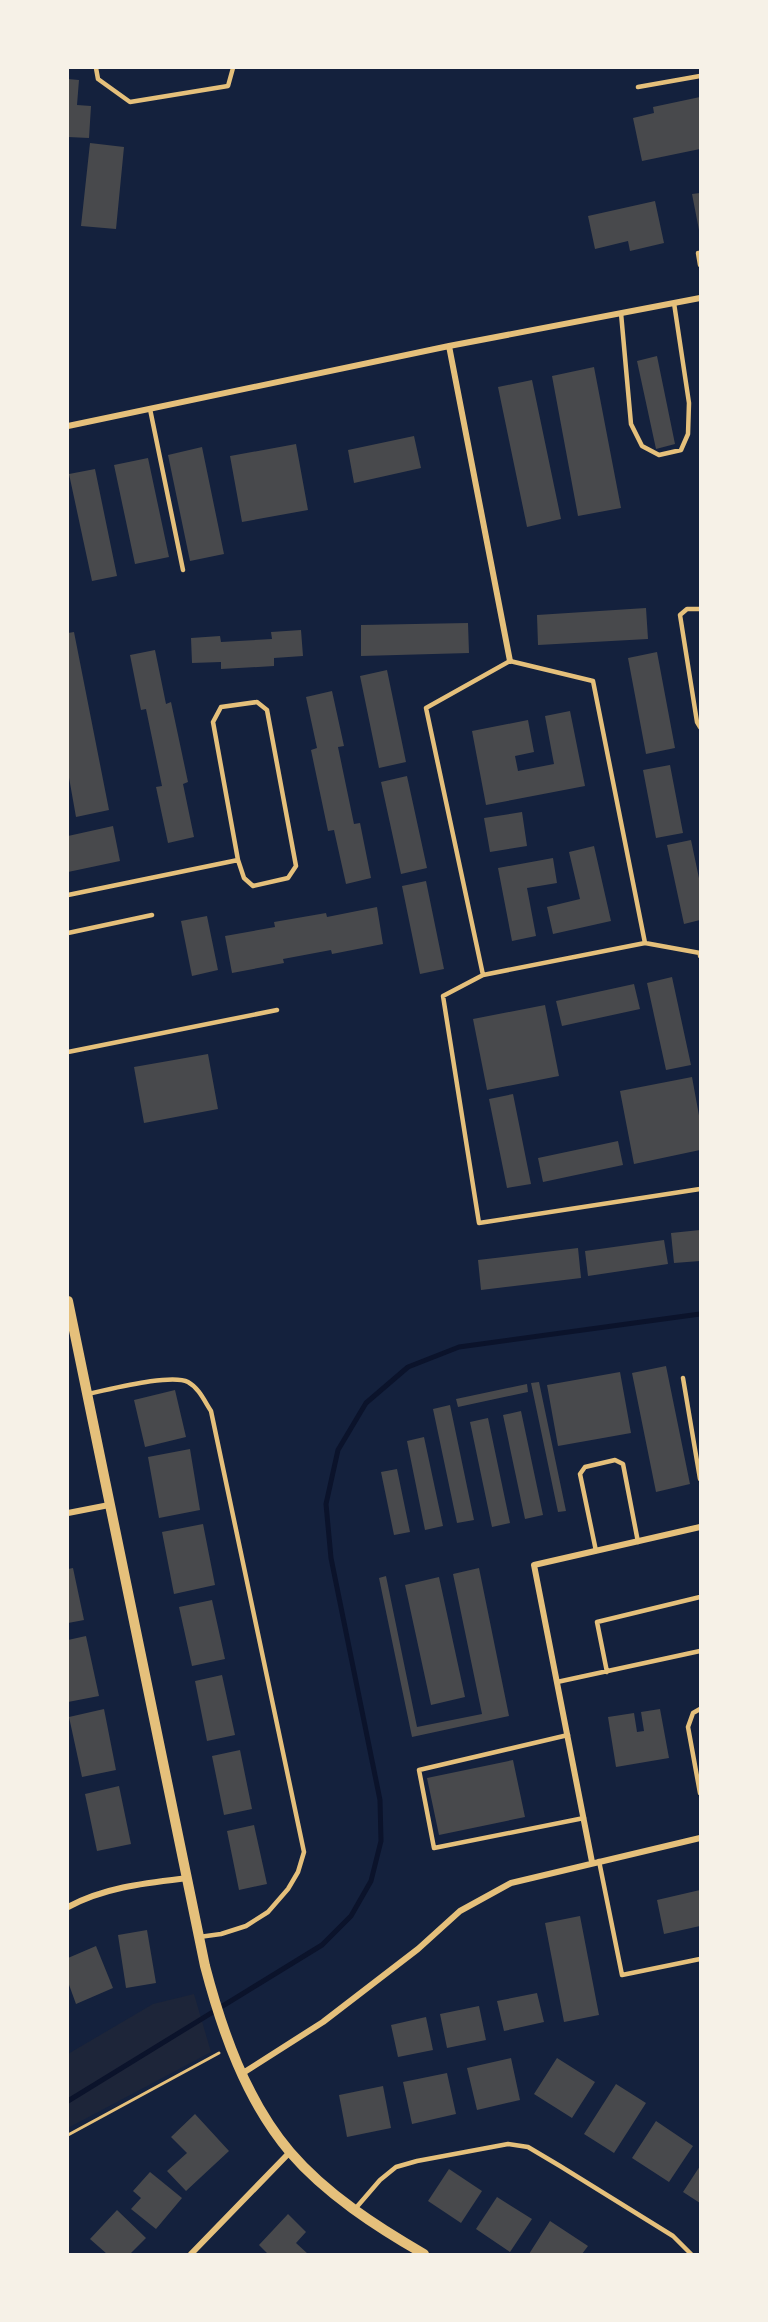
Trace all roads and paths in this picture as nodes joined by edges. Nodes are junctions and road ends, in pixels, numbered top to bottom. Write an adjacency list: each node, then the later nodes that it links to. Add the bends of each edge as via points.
1 (96, 68): 2 (lane, via 98,79 130,102 228,86)
2 (233, 68)
3 (700, 76): 4 (lane)
4 (638, 87)
5 (700, 253): 6 (lane)
6 (700, 266)
7 (700, 298): 8 (street)
8 (674, 303): 9 (street); 9 (lane, via 689,403 688,434 681,450 659,455 642,446 632,424)
9 (621, 313): 10 (street)
10 (449, 346): 11 (street); 15 (street)
11 (150, 409): 12 (street); 13 (lane)
12 (68, 426)
13 (183, 570)
14 (700, 609): 16 (lane, via 687,609 680,615)
15 (510, 661): 21 (lane, via 593,681); 23 (lane, via 426,708)
16 (700, 727)
17 (238, 860): 17 (lane, via 244,878 253,886 288,878 296,866 267,710 257,702 221,707 213,722); 18 (lane)
18 (68, 895)
19 (152, 915): 20 (lane)
20 (68, 933)
21 (645, 943): 22 (lane); 23 (lane)
22 (700, 956)
23 (483, 975): 26 (lane, via 443,996 479,1223)
24 (277, 1010): 25 (lane)
25 (68, 1052)
26 (700, 1189)
27 (68, 1300): 28 (street)
28 (71, 1334): 30 (street)
29 (683, 1378): 31 (lane)
30 (87, 1394): 32 (street); 49 (lane, via 168,1379 187,1382 200,1393 211,1412 282,1744 304,1852 298,1872 288,1890 253,1922)
31 (700, 1479)
32 (109, 1505): 33 (street); 47 (street)
33 (68, 1513)
34 (700, 1527): 35 (street)
35 (638, 1542): 36 (street); 36 (lane, via 623,1464 615,1460 605,1462 585,1467 580,1474)
36 (596, 1551): 40 (street, via 534,1565)
37 (700, 1598): 39 (lane, via 597,1622)
38 (700, 1652): 39 (lane)
39 (607, 1672): 40 (lane)
40 (557, 1682): 42 (street)
41 (700, 1709): 43 (lane, via 693,1713 688,1727)
42 (568, 1735): 44 (street); 44 (lane, via 419,1770 434,1848)
43 (700, 1793)
44 (584, 1818): 46 (street)
45 (700, 1838): 46 (street)
46 (595, 1861): 50 (lane, via 622,1976); 52 (street, via 511,1883 460,1911 418,1949 323,2022)
47 (188, 1878): 48 (street, via 129,1885); 49 (street)
48 (68, 1907)
49 (200, 1937): 51 (street)
50 (700, 1959)
51 (228, 2043): 52 (street); 53 (path)
52 (243, 2073): 54 (street, via 258,2107)
53 (68, 2135)
54 (290, 2152): 55 (street); 56 (street)
55 (355, 2209): 57 (street); 58 (lane, via 396,2167 508,2144 528,2147 560,2166 673,2236)
56 (191, 2254)
57 (424, 2254)
58 (692, 2254)

